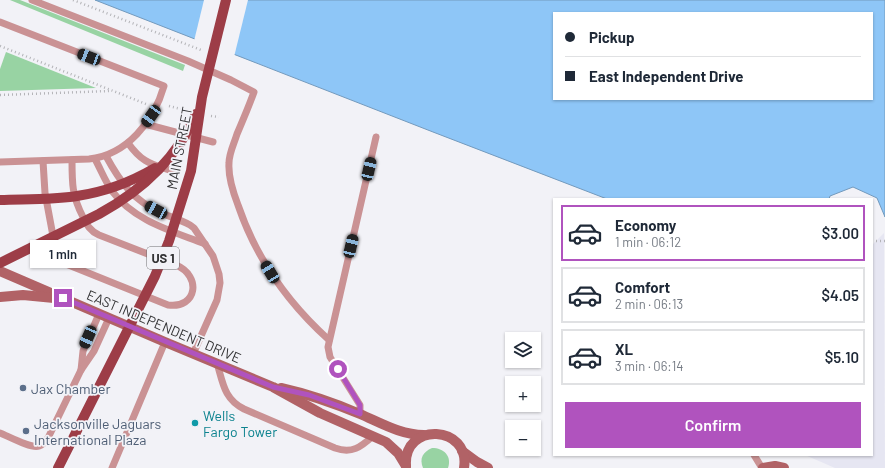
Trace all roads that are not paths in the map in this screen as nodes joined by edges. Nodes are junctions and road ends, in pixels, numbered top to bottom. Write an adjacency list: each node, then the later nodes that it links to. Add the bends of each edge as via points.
1 (32, 0): 24 (lane, via 188,61 254,92 229,157 229,173 235,198 253,242 270,272 303,315)
2 (226, 0): 4 (main road, MAIN STREET / US 1)
3 (0, 22): 5 (lane, via 164,86 157,105)
4 (202, 97): 12 (main road, US 1, via 190,128); 37 (main road, MAIN STREET / US 1, via 191,171 171,236 155,276)
5 (145, 124): 7 (lane); 8 (lane)
6 (376, 138): 24 (lane)
7 (213, 142)
8 (128, 143): 9 (lane); 15 (lane, via 143,160)
9 (106, 156): 10 (lane); 17 (lane, via 123,184 134,196 156,210 190,225)
10 (95, 159): 11 (lane); 17 (lane, via 113,193 127,206 151,222)
11 (72, 160): 13 (lane); 13 (lane, via 75,202 90,230 184,269 190,275 193,286 192,294 186,301 178,305 168,305 66,264 60,259 56,252 45,193)
12 (166, 160): 16 (main road, via 135,178 92,193 66,197); 18 (main road, US 1, via 138,189 115,205)
13 (43, 161): 14 (lane)
14 (0, 162)
15 (175, 172)
16 (0, 200)
17 (205, 244): 26 (lane, via 216,264 219,288)
18 (0, 263)
19 (0, 271): 21 (street, EAST INDEPENDENT DRIVE)
20 (0, 297): 21 (street, via 23,295 56,298)
21 (83, 307): 22 (street, EAST INDEPENDENT DRIVE)
22 (99, 314): 23 (street, EAST INDEPENDENT DRIVE); 28 (lane, via 83,351)
23 (109, 318): 25 (street, EAST INDEPENDENT DRIVE); 28 (lane, via 91,358)
24 (329, 340): 30 (lane, via 330,357 360,405)
25 (165, 342): 26 (street, EAST INDEPENDENT DRIVE); 38 (lane)
26 (193, 354): 27 (street, EAST INDEPENDENT DRIVE)
27 (216, 364): 29 (street, EAST INDEPENDENT DRIVE); 33 (lane, via 228,397 244,409 344,451 357,449)
28 (81, 370): 31 (lane, via 44,444 34,447)
29 (273, 387): 30 (street, EAST INDEPENDENT DRIVE, via 309,395); 33 (street, EAST INDEPENDENT DRIVE, via 320,413)
30 (360, 414): 32 (street, EAST INDEPENDENT DRIVE, via 404,432)
31 (0, 433)
32 (424, 435): 34 (street, EAST INDEPENDENT DRIVE, via 446,435 456,441); 36 (street, EAST INDEPENDENT DRIVE, via 410,447 406,456)
33 (373, 436): 36 (street, EAST INDEPENDENT DRIVE, via 391,445)
34 (462, 451): 39 (street); 40 (street, EAST INDEPENDENT DRIVE)
35 (755, 456): 41 (lane)
36 (406, 467)
37 (58, 468)
38 (112, 468)
39 (464, 468)
40 (488, 468)
41 (763, 468): 42 (street)
42 (784, 468)

